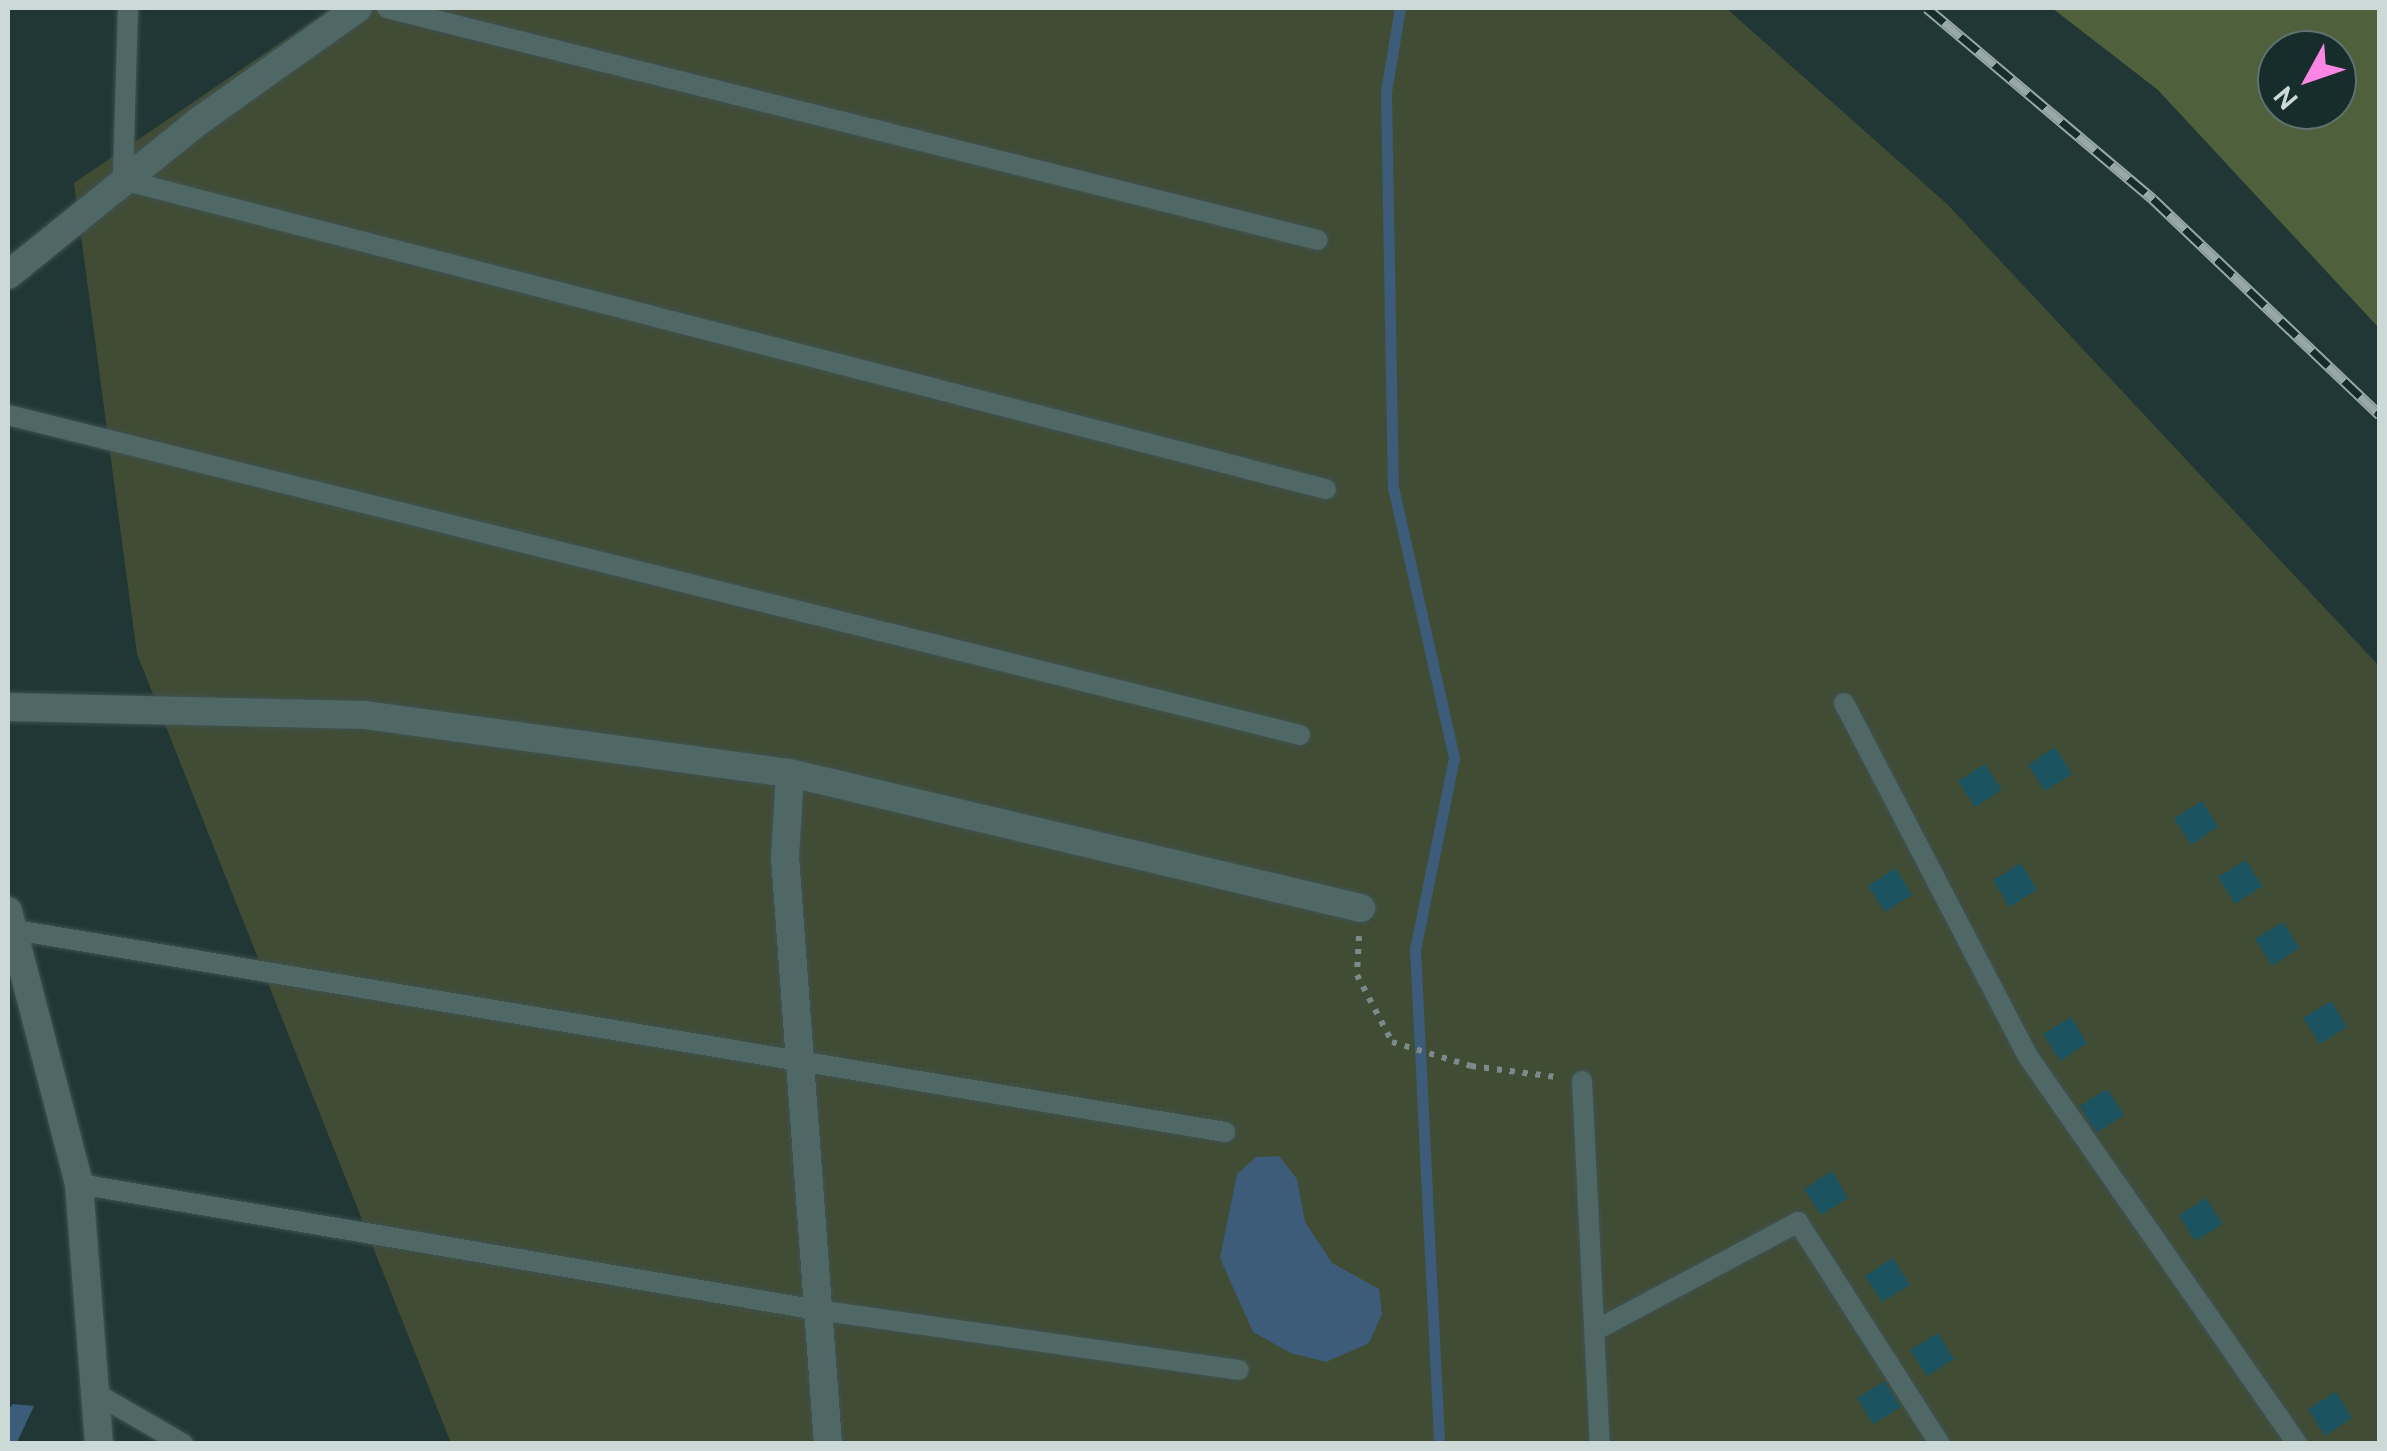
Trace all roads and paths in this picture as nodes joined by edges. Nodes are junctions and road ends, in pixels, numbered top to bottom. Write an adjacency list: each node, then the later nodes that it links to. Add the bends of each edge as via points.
1 (128, 8): 4 (lane)
2 (358, 8): 4 (street)
3 (387, 8): 5 (lane)
4 (123, 180): 6 (street); 8 (lane)
5 (1318, 240)
6 (8, 275)
7 (8, 415): 11 (lane)
8 (1326, 488)
9 (1844, 703): 28 (lane, via 2027,1055)
10 (8, 707): 12 (street, via 365,715)
11 (1300, 736)
12 (790, 774): 13 (street); 15 (street, via 785,857)
13 (1361, 908): 16 (path, via 1357,975 1392,1042 1471,1066)
14 (11, 920): 15 (lane); 18 (street)
15 (800, 1062): 17 (lane); 19 (street)
16 (1582, 1081): 20 (lane)
17 (1225, 1132)
18 (79, 1184): 19 (lane); 22 (street)
19 (818, 1310): 21 (lane); 25 (street)
20 (1598, 1329): 26 (lane); 27 (lane, via 1798,1222)
21 (1239, 1370)
22 (95, 1393): 23 (street); 24 (lane)
23 (99, 1444)
24 (184, 1444)
25 (828, 1444)
26 (1600, 1444)
27 (1940, 1444)
28 (2297, 1444)

